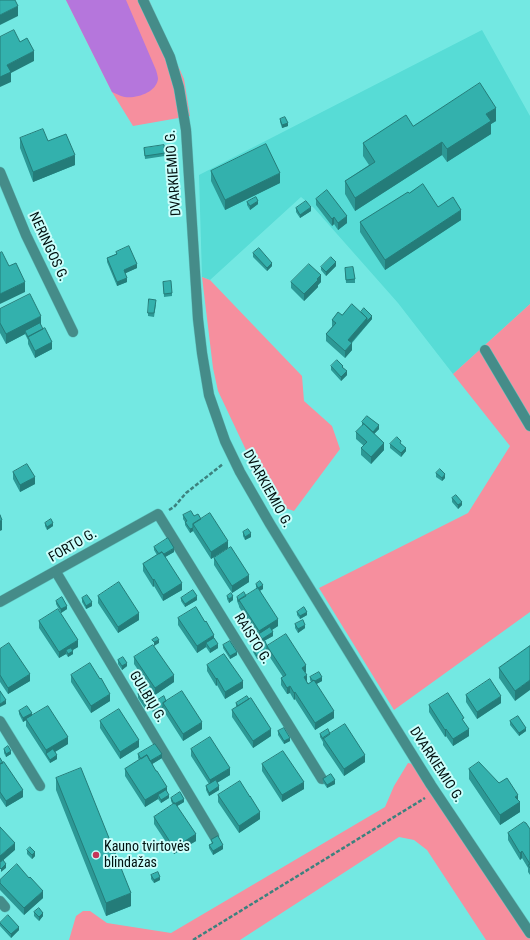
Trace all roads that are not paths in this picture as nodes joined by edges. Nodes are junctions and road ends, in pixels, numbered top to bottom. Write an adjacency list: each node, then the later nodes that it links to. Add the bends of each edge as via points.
1 (143, 0): 13 (street, DVARKIEMIO G., via 170,57 179,88 186,130 202,353 212,406 225,441 270,524 435,791)
2 (0, 172): 3 (street, NERINGOS G., via 26,235)
3 (73, 332)
4 (485, 350): 5 (street)
5 (530, 426)
6 (158, 514): 7 (street, FORTO G.); 10 (street, RAISTO G.)
7 (56, 572): 8 (street, FORTO G.); 12 (street, GULBIŲ G.)
8 (0, 602)
9 (0, 721): 11 (street)
10 (322, 778)
11 (40, 786)
12 (214, 836)
13 (528, 926)

